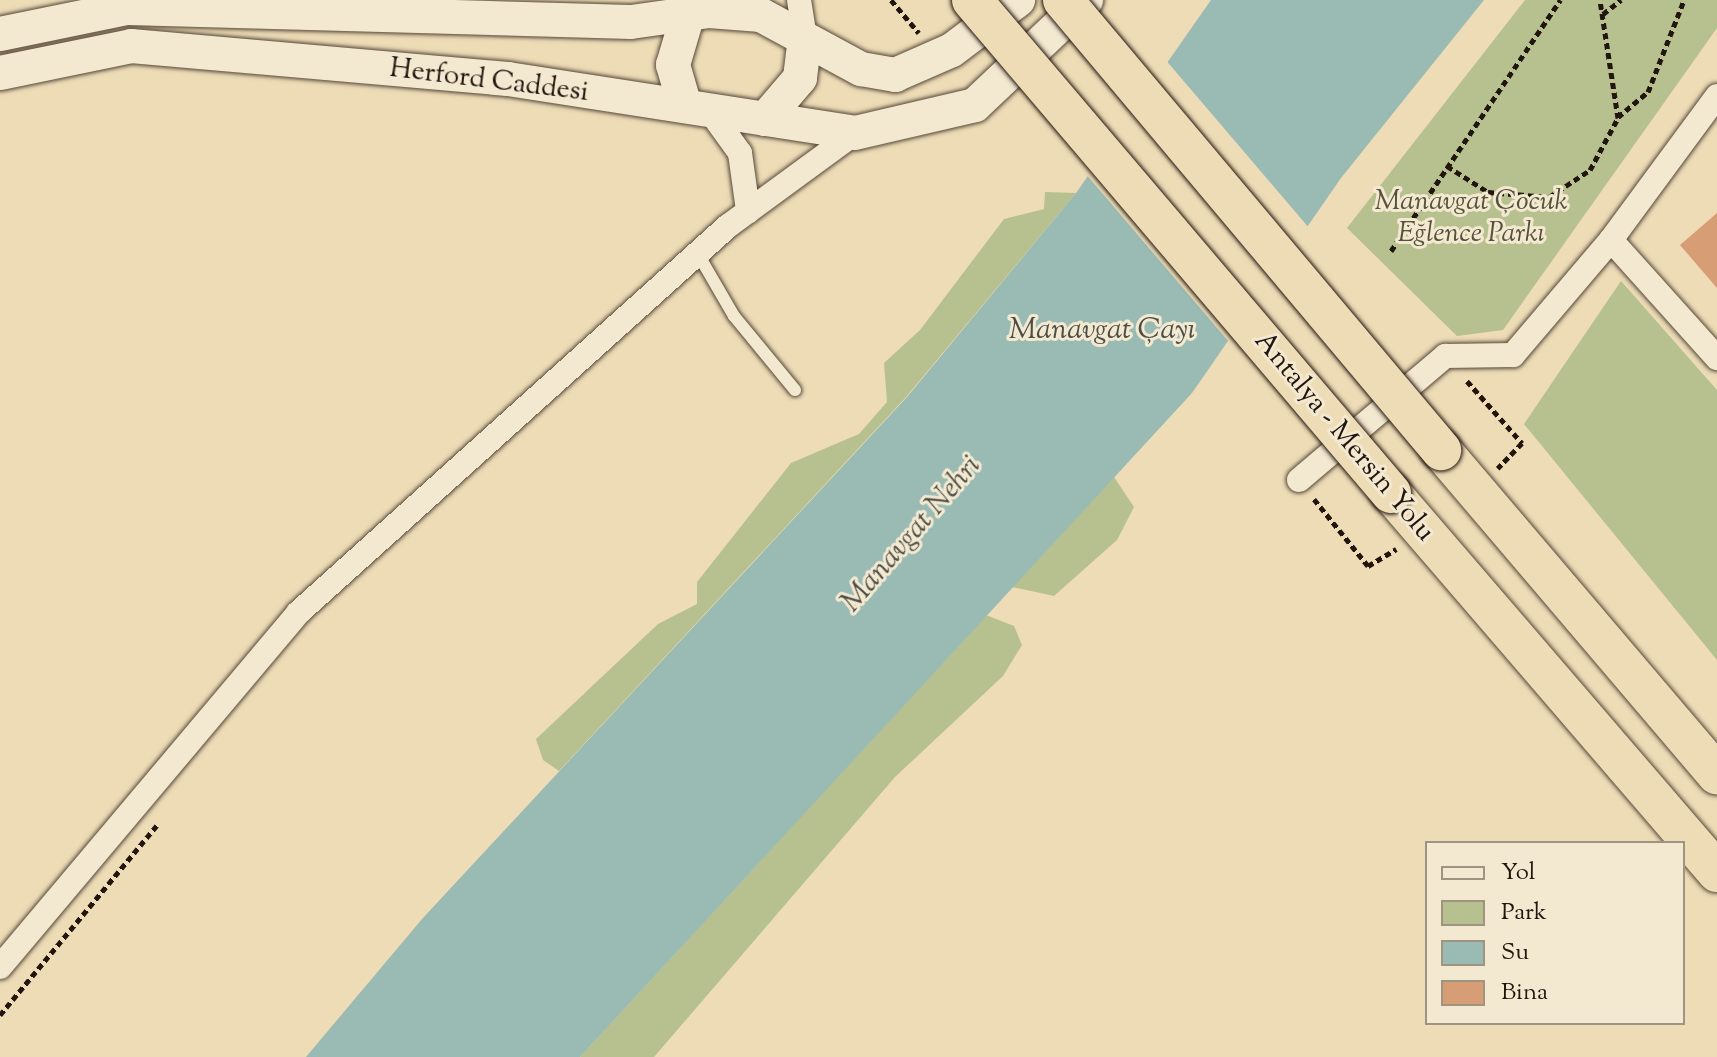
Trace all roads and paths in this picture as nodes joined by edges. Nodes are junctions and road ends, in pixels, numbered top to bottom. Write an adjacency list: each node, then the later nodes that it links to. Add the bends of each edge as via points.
1 (799, 0): 13 (street)
2 (972, 0): 30 (highway, Antalya - Mersin Yolu, bridge)
3 (1018, 0): 13 (main road, Herford Caddesi, via 952,50 895,75 861,69)
4 (1063, 0): 29 (highway, bridge)
5 (1086, 0): 19 (main road, Herford Caddesi, via 975,105)
6 (1560, 0): 20 (path)
7 (1600, 0): 11 (path)
8 (1621, 0): 11 (path)
9 (1684, 0): 17 (path, via 1648,92)
10 (692, 7): 12 (main road, Herford Caddesi, via 631,22 127,8); 13 (main road, Herford Caddesi, via 761,15); 16 (main road, via 673,65)
11 (1602, 14): 17 (path)
12 (0, 34)
13 (805, 39): 18 (main road, via 800,78)
14 (0, 73): 16 (main road, Herford Caddesi, via 131,46 508,79)
15 (1717, 96): 22 (street)
16 (697, 108): 18 (main road, Herford Caddesi); 21 (street, via 740,153)
17 (1618, 118): 20 (path, via 1590,170 1549,197 1488,192)
18 (765, 119): 19 (main road, Herford Caddesi)
19 (855, 133): 21 (street)
20 (1447, 166): 23 (path)
21 (748, 211): 24 (street)
22 (1611, 240): 25 (street, via 1513,355); 26 (street)
23 (1391, 251)
24 (698, 254): 27 (lane, via 734,316); 34 (street, via 298,613)
25 (1445, 356): 28 (street); 29 (path, via 1522,443)
26 (1717, 358)
27 (795, 390)
28 (1299, 480): 30 (path, via 1368,566)
29 (1476, 491): 31 (highway)
30 (1423, 532): 33 (highway, Antalya - Mersin Yolu)
31 (1717, 774)
32 (162, 818): 35 (path)
33 (1717, 872)
34 (0, 967)
35 (0, 1015)

